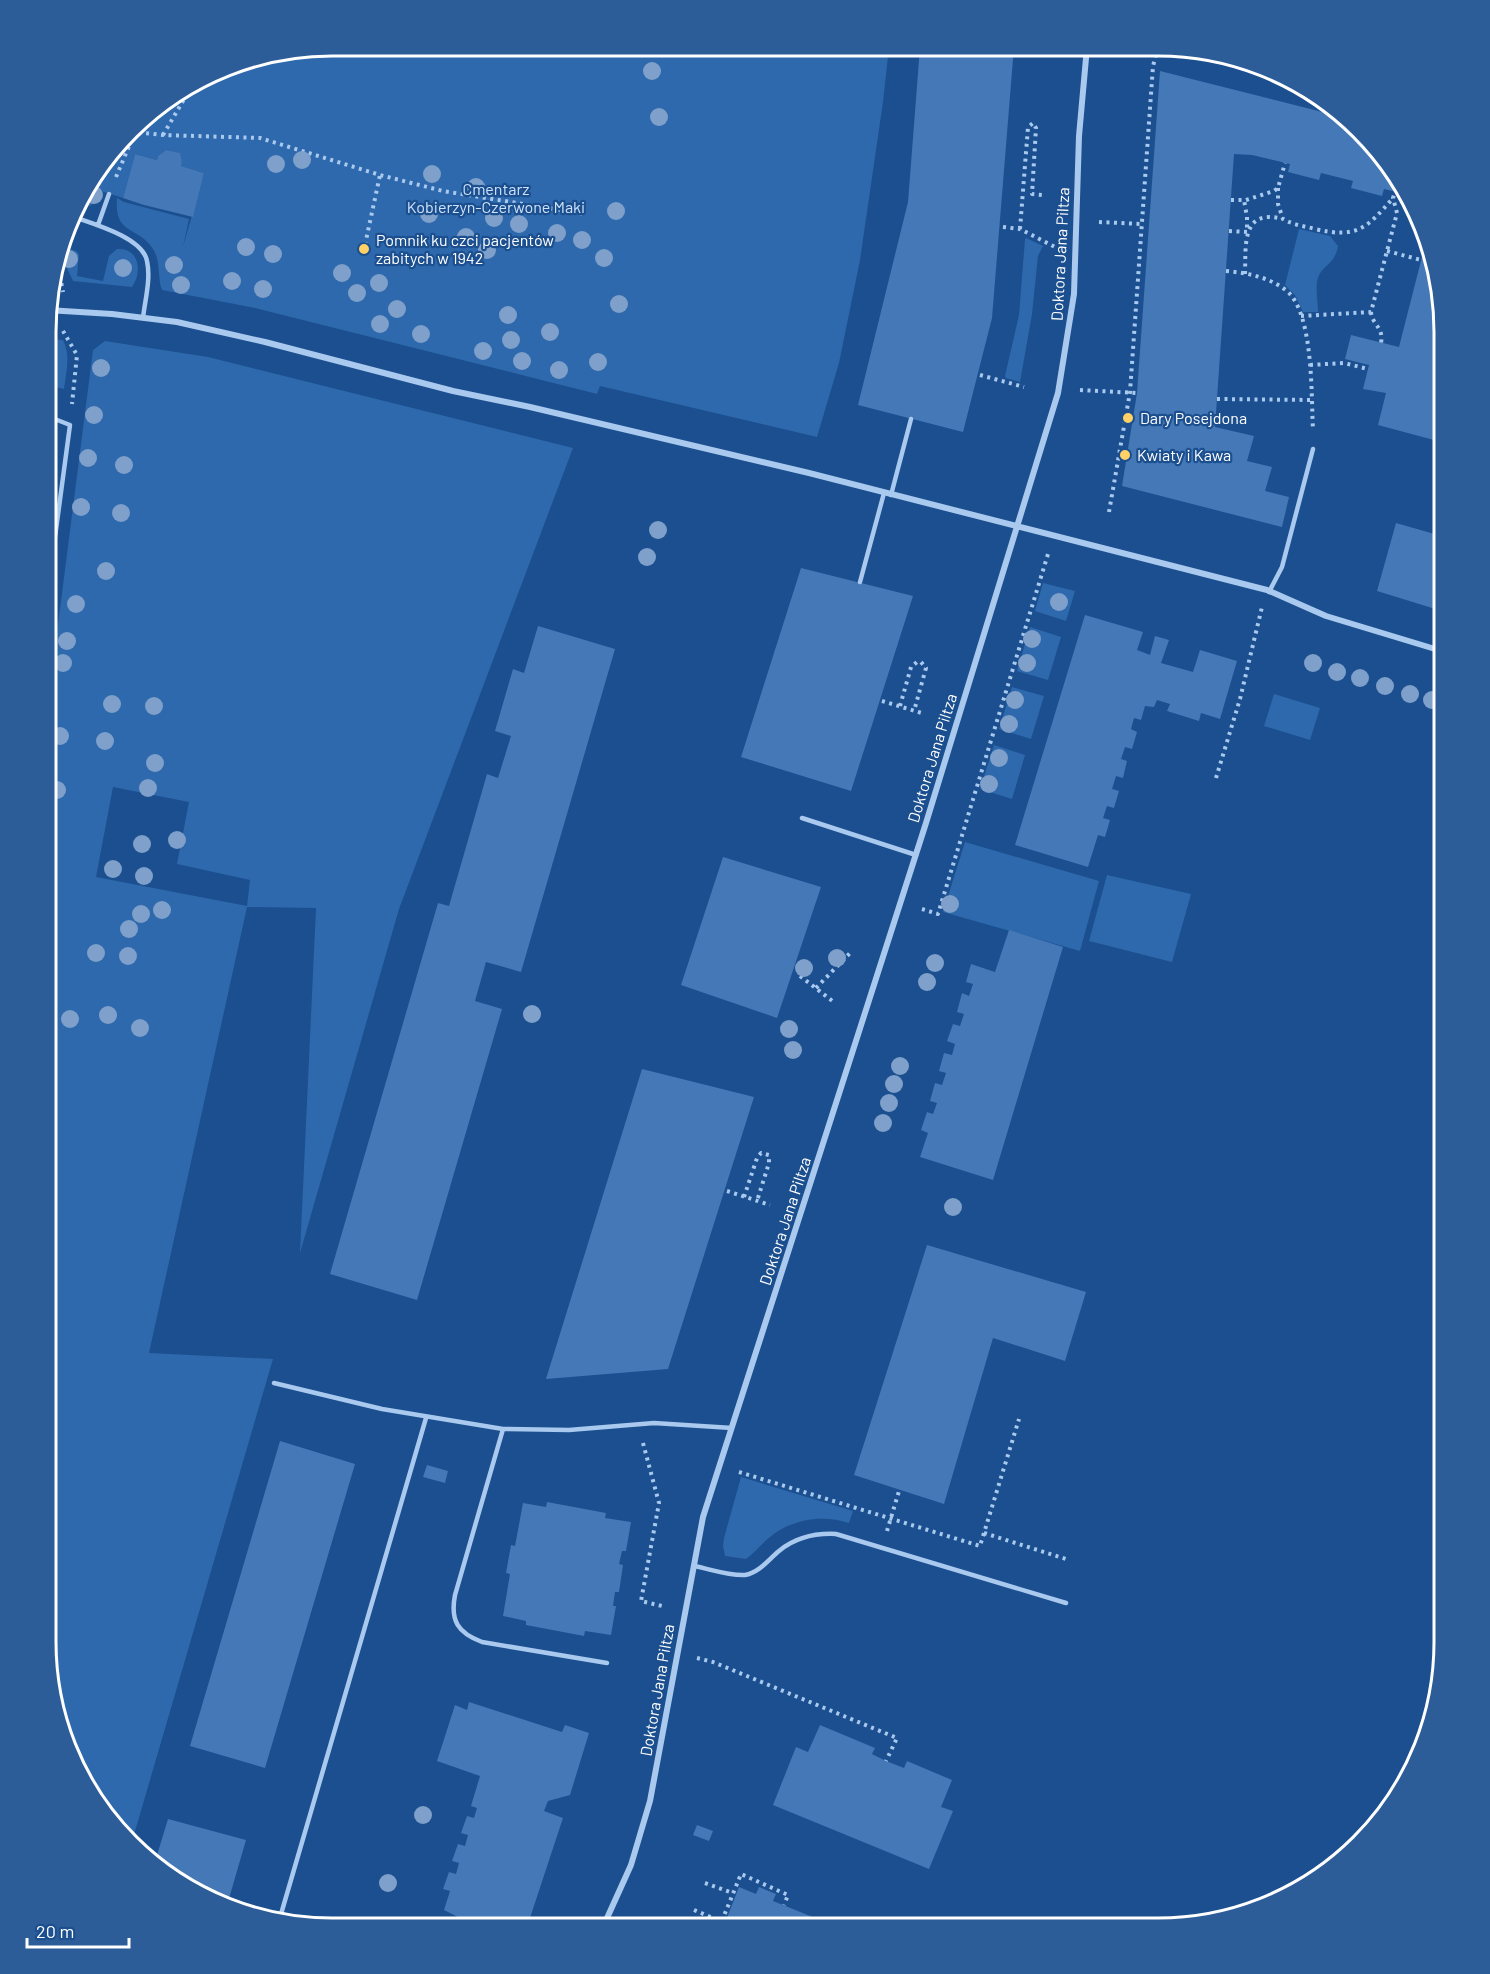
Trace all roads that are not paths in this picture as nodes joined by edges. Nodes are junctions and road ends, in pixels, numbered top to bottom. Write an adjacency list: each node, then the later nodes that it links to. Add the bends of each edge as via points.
1 (1086, 56): 11 (street, Doktora Jana Piltza, via 1070,327 1056,401)
2 (110, 194): 4 (lane)
3 (79, 219): 4 (lane)
4 (98, 225): 6 (lane, via 137,245 146,256 148,280)
5 (56, 311): 6 (street)
6 (143, 318): 10 (street, via 254,339 453,391)
7 (911, 419): 10 (lane)
8 (56, 420): 12 (lane, via 70,425)
9 (1312, 449): 14 (lane, via 1282,567)
10 (888, 494): 11 (street); 13 (lane)
11 (1018, 527): 14 (street); 17 (street, Doktora Jana Piltza)
12 (56, 530)
13 (860, 582)
14 (1268, 591): 15 (street, via 1326,616)
15 (1434, 648)
16 (802, 818): 17 (lane)
17 (916, 855): 20 (street, Doktora Jana Piltza)
18 (274, 1383): 19 (lane)
19 (426, 1418): 21 (lane); 25 (lane)
20 (732, 1428): 21 (lane, via 654,1423 569,1430); 22 (street, Doktora Jana Piltza, via 703,1517)
21 (502, 1429): 24 (lane, via 455,1595 456,1623 470,1638 482,1642)
22 (694, 1566): 23 (lane, via 746,1575 787,1545 815,1534 836,1534); 26 (street, Doktora Jana Piltza, via 650,1801 631,1865)
23 (1066, 1603)
24 (607, 1663)
25 (281, 1914)
26 (607, 1918)

